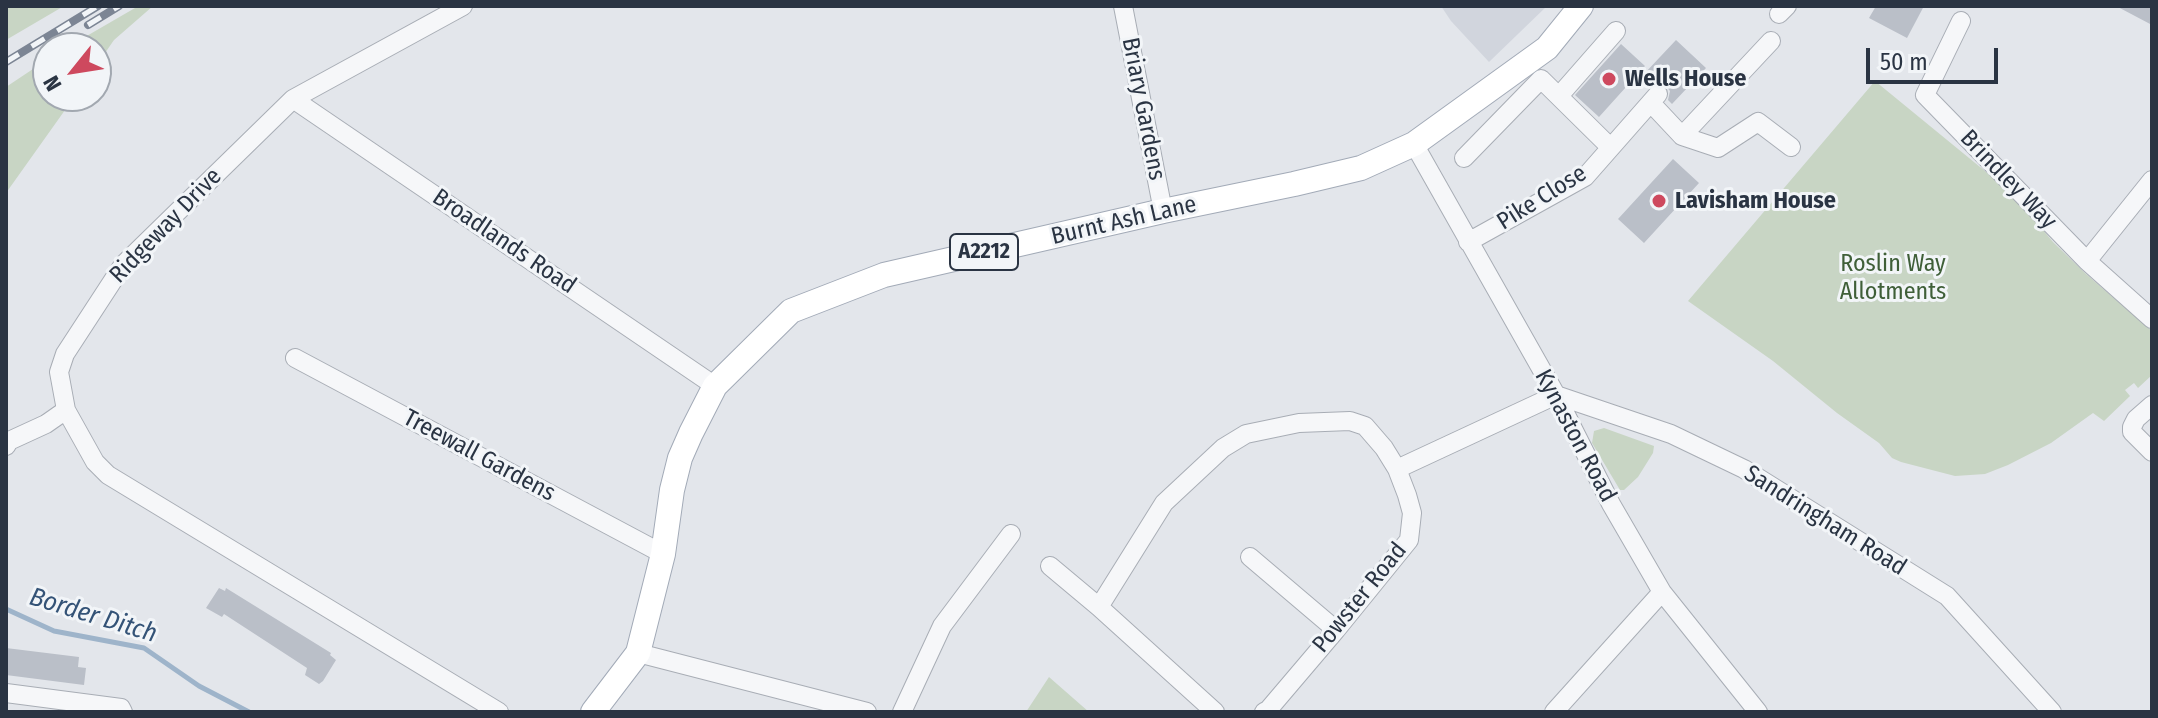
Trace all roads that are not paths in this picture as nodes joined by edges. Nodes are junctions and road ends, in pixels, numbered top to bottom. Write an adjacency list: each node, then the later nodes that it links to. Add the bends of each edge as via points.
1 (463, 6): 8 (street, Ridgeway Drive)
2 (1123, 6): 15 (street, Briary Gardens)
3 (1581, 6): 10 (main road, Burnt Ash Lane / A2212, via 1547,48)
4 (1961, 21): 17 (street, Brindley Way, via 1925,95)
5 (1616, 31): 7 (street)
6 (1771, 41): 9 (street)
7 (1559, 96): 11 (street, Pike Close); 13 (street, via 1541,79)
8 (293, 99): 20 (street, Broadlands Road); 23 (street, Ridgeway Drive, via 123,265 65,354 59,372)
9 (1682, 136): 11 (street, Pike Close, via 1655,98); 12 (street, via 1718,148 1758,122)
10 (1414, 144): 15 (main road, Burnt Ash Lane / A2212, via 1361,168); 16 (street, Kynaston Road)
11 (1610, 147): 16 (street, Pike Close, via 1585,177)
12 (1791, 147)
13 (1464, 158)
14 (2152, 180): 17 (street)
15 (1163, 211): 20 (main road, Burnt Ash Lane / A2212, via 884,275 825,297 791,311)
16 (1468, 242): 21 (street, Kynaston Road)
17 (2087, 261): 18 (street, Brindley Way)
18 (2152, 319)
19 (295, 358): 28 (street, Treewall Gardens)
20 (715, 386): 28 (main road, Burnt Ash Lane / A2212, via 680,458)
21 (1556, 395): 26 (street); 31 (street, Kynaston Road); 45 (street, Sandringham Road, via 1671,434 1744,469 1947,596)
22 (2152, 405): 25 (street, via 2132,427)
23 (66, 410): 24 (street); 37 (street, Ridgeway Drive, via 108,475)
24 (6, 446)
25 (2152, 452)
26 (1397, 469): 32 (street, Powster Road, via 1365,426 1350,421 1299,423 1246,434 1223,448 1164,503); 33 (street, Powster Road, via 1412,513 1409,540)
27 (1011, 534): 40 (street, via 942,626)
28 (663, 554): 34 (main road, Burnt Ash Lane / A2212)
29 (1250, 557): 33 (street)
30 (1050, 566): 32 (street)
31 (1662, 592): 43 (street); 44 (street, Kynaston Road)
32 (1099, 607): 41 (street)
33 (1336, 630): 42 (street, Powster Road)
34 (638, 653): 38 (main road, Burnt Ash Lane / A2212); 39 (street)
35 (6, 693): 36 (street)
36 (123, 712)
37 (499, 712)
38 (593, 712)
39 (867, 712)
40 (902, 712)
41 (1215, 712)
42 (1264, 712)
43 (1554, 712)
44 (1758, 712)
45 (2052, 712)

